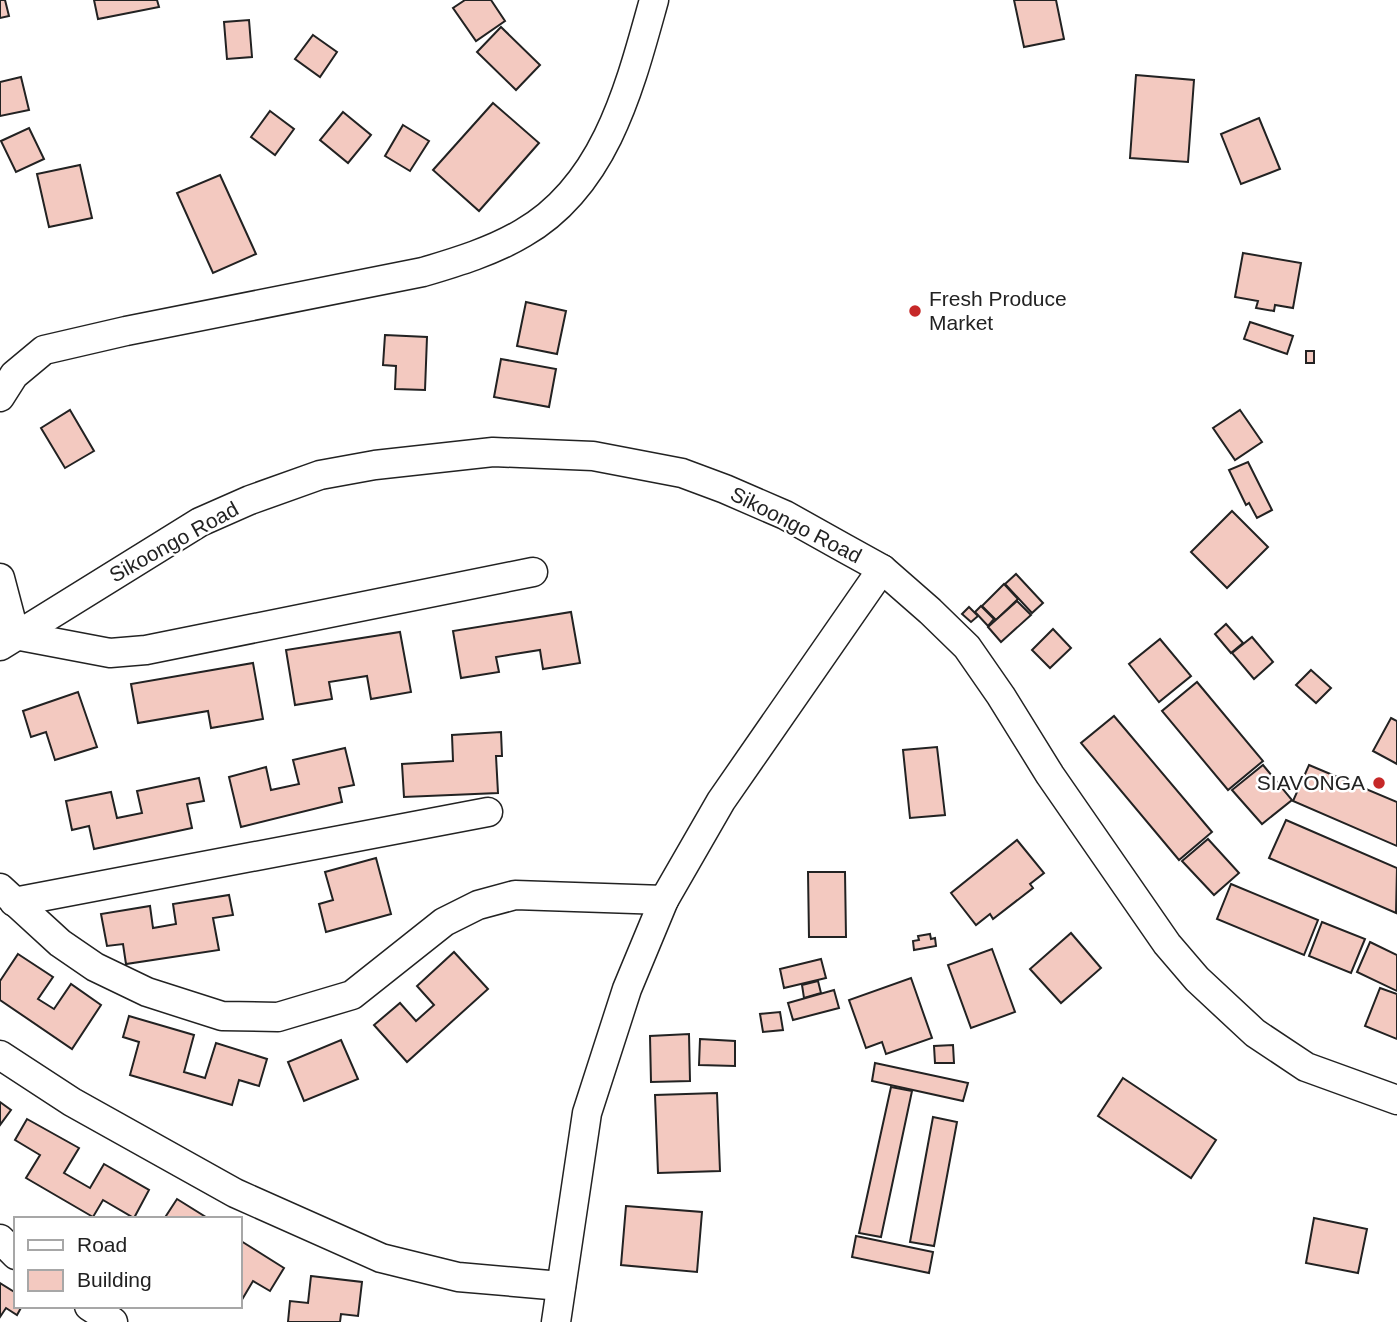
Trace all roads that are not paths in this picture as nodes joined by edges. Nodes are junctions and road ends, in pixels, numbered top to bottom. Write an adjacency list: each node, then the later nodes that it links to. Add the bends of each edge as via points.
1 (654, 0): 2 (street, via 628,91 603,149 557,209 523,233 423,272 44,351 14,375)
2 (0, 397)
3 (882, 569): 6 (street, Sikoongo Road, via 785,515 682,473 593,456 493,452 320,475 250,500 200,522); 9 (street, via 722,801); 11 (street, Sikoongo Road, via 967,647 1057,786 1196,979 1255,1033 1306,1067)
4 (533, 572): 6 (street, via 146,650 110,653)
5 (0, 578): 6 (street)
6 (7, 640)
7 (488, 813): 8 (street)
8 (7, 895): 9 (street, via 60,943 95,967 147,992 222,1016 278,1017 352,995 444,922 478,905 515,895)
9 (664, 900): 14 (street, via 627,989 587,1113)
10 (0, 1055): 14 (street, via 72,1102 235,1193 381,1258 458,1277)
11 (1397, 1100)
12 (0, 1239): 13 (street)
13 (14, 1253)
14 (561, 1286): 17 (street)
15 (92, 1308): 16 (street)
16 (113, 1322)
17 (556, 1322)

